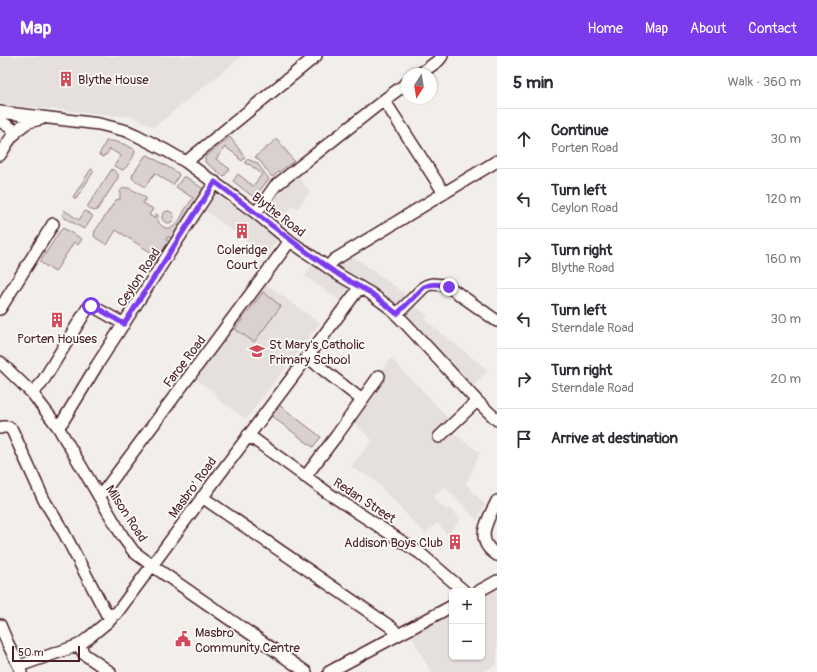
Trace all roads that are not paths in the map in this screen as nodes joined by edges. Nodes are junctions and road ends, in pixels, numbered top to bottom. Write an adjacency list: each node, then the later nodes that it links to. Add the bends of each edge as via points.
1 (316, 56): 12 (street)
2 (442, 56): 3 (street)
3 (428, 68)
4 (401, 87): 5 (street)
5 (384, 100): 14 (street); 15 (street, via 274,186)
6 (0, 112): 7 (street, Blythe Road)
7 (50, 117): 9 (street, via 26,123); 12 (street, Blythe Road, via 127,131)
8 (0, 121): 9 (street)
9 (15, 134): 10 (street)
10 (0, 155)
11 (497, 161): 14 (street)
12 (186, 162): 13 (street, Blythe Road)
13 (215, 182): 15 (street, Blythe Road); 23 (street, Ceylon Road)
14 (444, 193): 18 (street, via 334,260)
15 (256, 213): 17 (street, Blythe Road)
16 (53, 224): 20 (street)
17 (290, 241): 18 (street, Blythe Road); 36 (street, Faroe Road)
18 (328, 267): 19 (street, Blythe Road)
19 (360, 287): 21 (street, Blythe Road); 24 (street, Masbro' Road)
20 (0, 309)
21 (397, 314): 22 (street, via 424,287 438,284 449,287); 29 (street, Blythe Road)
22 (496, 319)
23 (124, 324): 27 (street, via 91,306 41,384); 31 (street, Ceylon Road)
24 (307, 357): 28 (street); 33 (street, Masbro' Road)
25 (0, 362): 27 (street, Milson Road)
26 (379, 376): 28 (street)
27 (32, 393): 31 (street, Milson Road)
28 (362, 400): 35 (street)
29 (477, 401): 30 (street, Blythe Road); 34 (street)
30 (497, 420)
31 (58, 426): 36 (street, Milson Road)
32 (0, 428): 45 (street, via 8,427 12,430 44,500)
33 (248, 435): 35 (street, Redan Street); 37 (street, Masbro' Road)
34 (439, 437)
35 (305, 477): 42 (street, Redan Street, via 421,554)
36 (98, 496): 40 (street, Milson Road, via 131,548)
37 (202, 497): 40 (street, Masbro' Road); 47 (street, via 391,627)
38 (497, 501): 39 (street, via 484,536 486,545)
39 (497, 555)
40 (152, 566): 45 (street, Masbro' Road); 51 (street, Milson Road)
41 (497, 581): 43 (street)
42 (461, 588)
43 (484, 588)
44 (449, 608): 47 (street)
45 (111, 618): 48 (street, Masbro' Road)
46 (0, 625): 49 (street)
47 (397, 635): 52 (street)
48 (78, 645): 49 (street, Masbro' Road); 50 (street, via 84,654)
49 (20, 669)
50 (110, 672)
51 (306, 672)
52 (329, 672)

